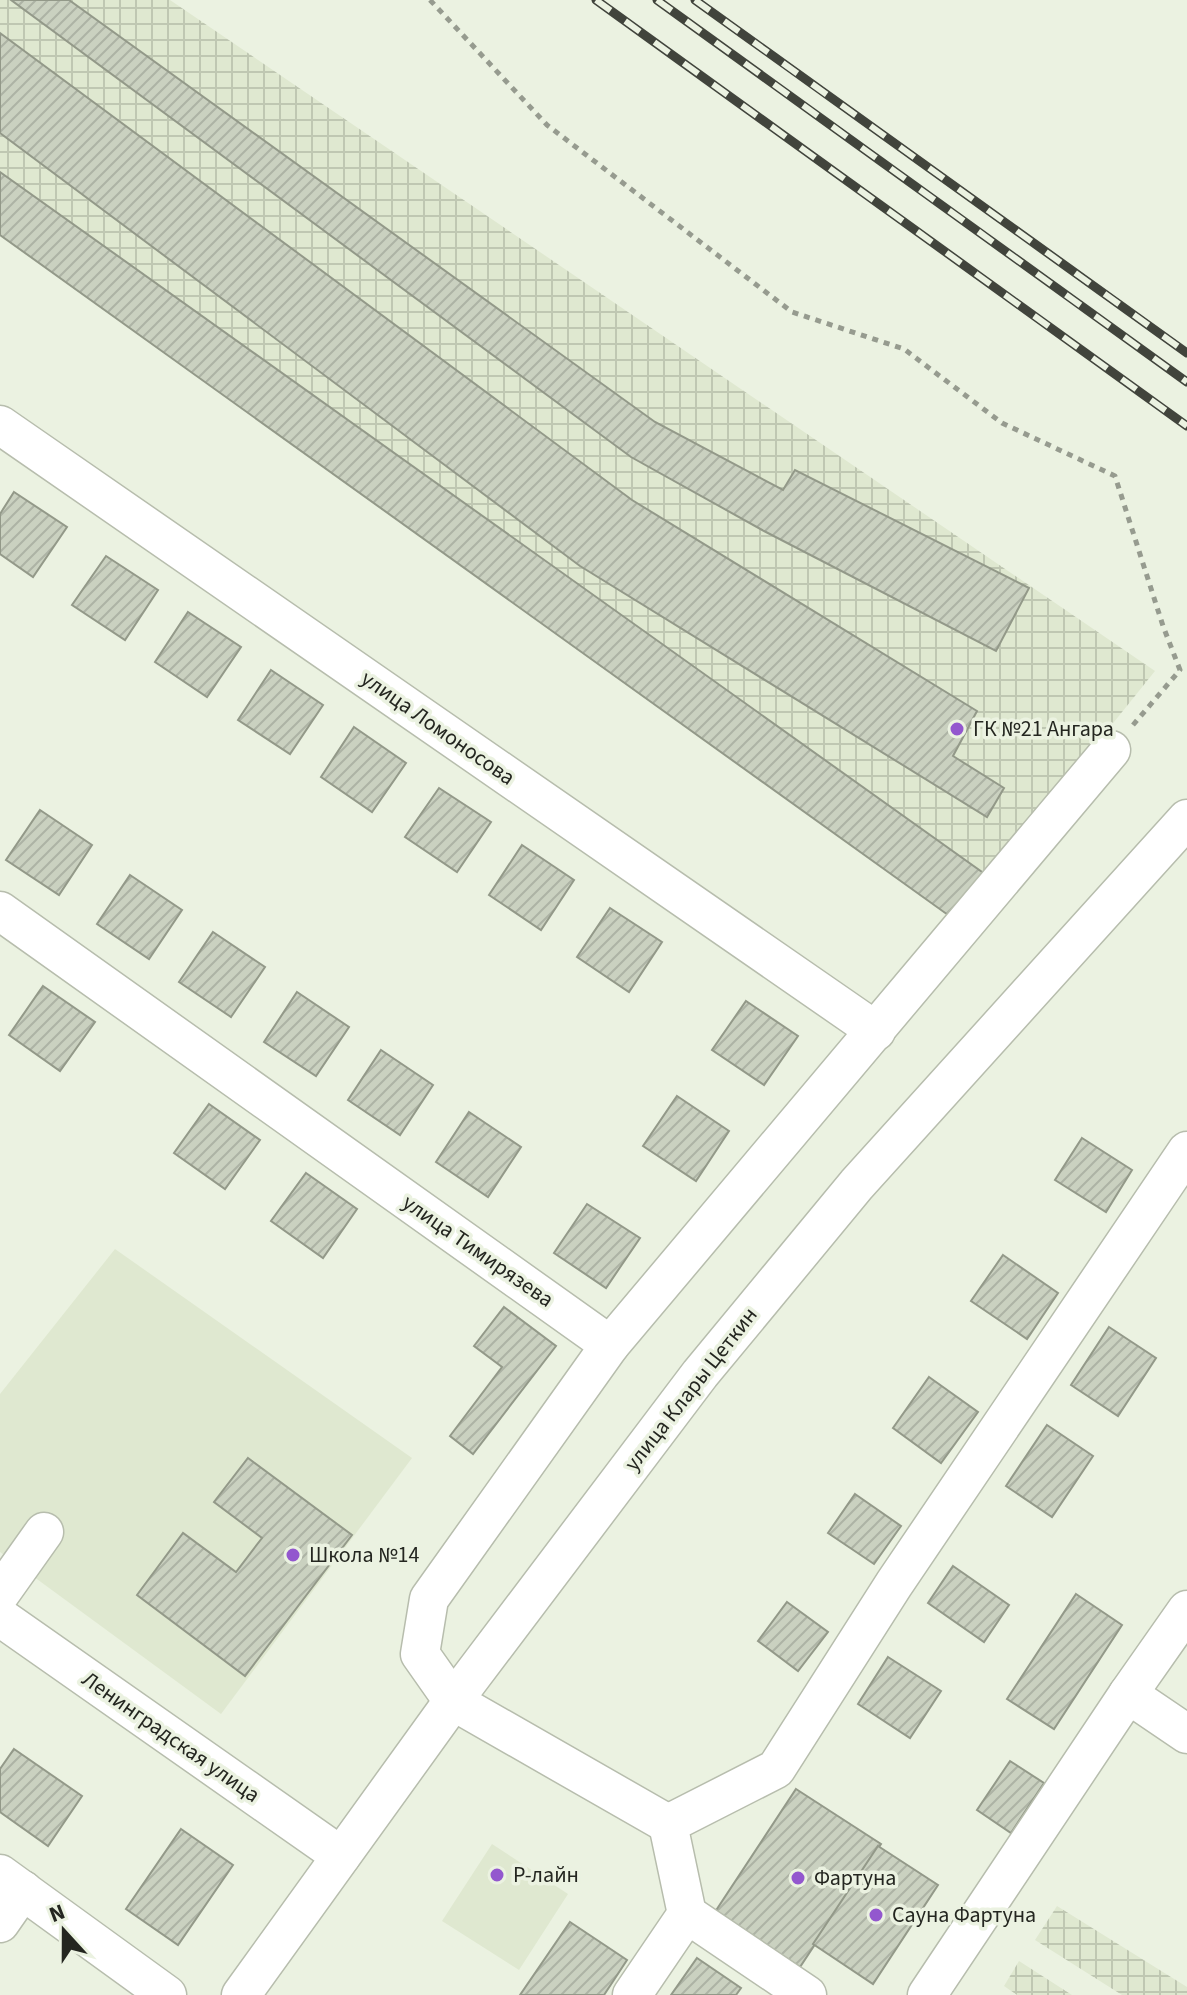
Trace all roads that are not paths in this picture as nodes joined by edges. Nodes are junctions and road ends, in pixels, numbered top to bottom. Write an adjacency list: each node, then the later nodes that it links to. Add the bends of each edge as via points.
1 (0, 425): 5 (street, улица Ломоносова)
2 (1111, 750): 5 (street)
3 (1187, 819): 13 (street, улица Клары Цеткин, via 857,1184 700,1374)
4 (0, 911): 7 (street, улица Тимирязева)
5 (876, 1031): 7 (street)
6 (1187, 1151): 15 (street, via 894,1584 776,1769)
7 (610, 1345): 13 (street, via 429,1599 420,1654)
8 (44, 1532): 9 (street)
9 (0, 1594)
10 (1187, 1610): 12 (street)
11 (0, 1617): 16 (street, Ленинградская улица)
12 (1128, 1694): 14 (street); 24 (street)
13 (453, 1701): 15 (street); 16 (street, улица Клары Цеткин)
14 (1187, 1734)
15 (668, 1824): 18 (street)
16 (341, 1856): 21 (street, улица Клары Цеткин)
17 (11, 1882): 19 (street); 20 (street)
18 (687, 1914): 22 (street); 23 (street)
19 (0, 1923)
20 (167, 1995)
21 (241, 1995)
22 (632, 1995)
23 (807, 1995)
24 (927, 1995)

